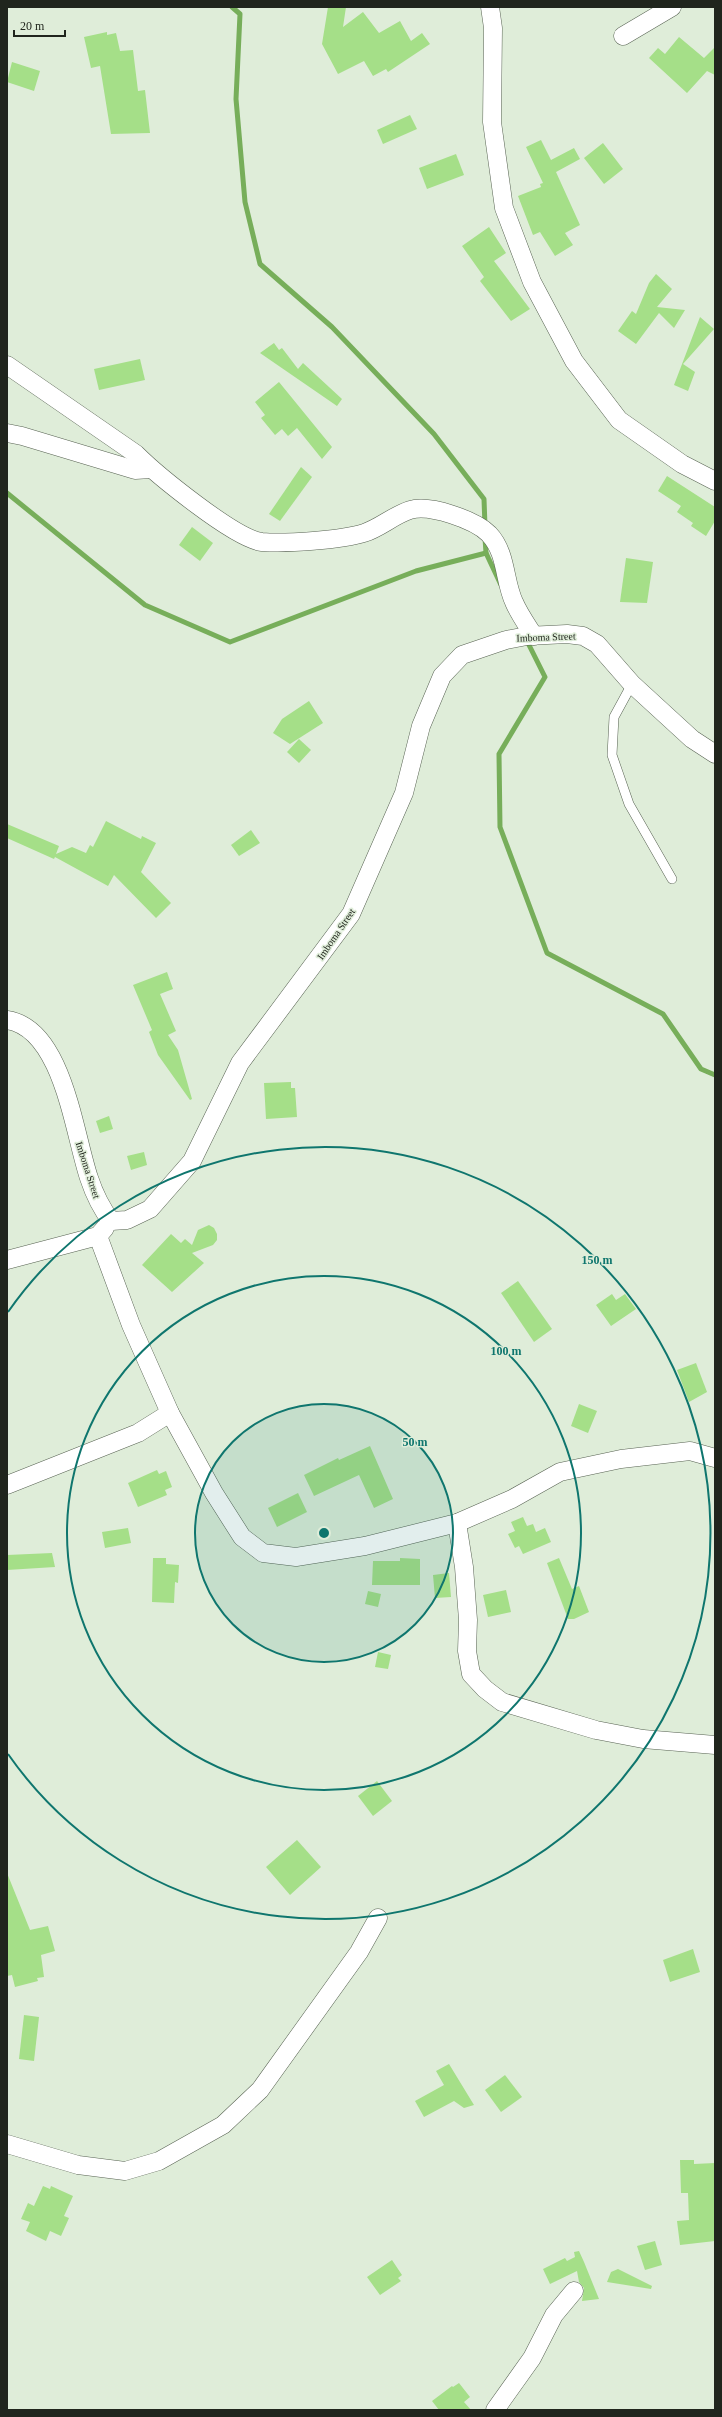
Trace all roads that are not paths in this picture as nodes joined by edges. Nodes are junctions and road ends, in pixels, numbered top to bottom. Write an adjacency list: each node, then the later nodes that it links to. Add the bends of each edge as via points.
1 (490, 7): 7 (street, via 493,28 492,122 504,208 532,282 574,361 619,420 682,464)
2 (672, 7): 3 (street)
3 (623, 36)
4 (7, 365): 6 (street, via 136,454)
5 (7, 433): 6 (street, via 135,470)
6 (151, 469): 8 (street, via 188,498 236,530 260,542 342,538 365,533 411,510 428,509 458,517 483,530 502,557 513,601)
7 (715, 481)
8 (530, 636): 9 (street, Imboma Street, via 583,636 597,644); 13 (street, Imboma Street, via 506,640 462,655 442,676 421,726 404,793 351,914 240,1063 192,1161 150,1208 127,1220)
9 (632, 684): 10 (street, Imboma Street, via 692,739); 11 (lane, via 614,717 612,755 629,804)
10 (715, 754)
11 (672, 879)
12 (7, 1020): 13 (street, Imboma Street, via 18,1022 42,1042 60,1072 89,1178 101,1207)
13 (111, 1221): 14 (street)
14 (98, 1236): 15 (street); 16 (street, via 131,1325)
15 (7, 1260)
16 (170, 1413): 18 (street, via 138,1433); 19 (street, via 238,1531 263,1553 296,1557 365,1546)
17 (715, 1458): 19 (street, via 690,1451 621,1459 560,1472 512,1499)
18 (7, 1485)
19 (457, 1523): 20 (street, via 464,1567 468,1620 467,1651 471,1674 484,1689 502,1702 596,1730 643,1739)
20 (715, 1745)
21 (378, 1918): 22 (street, via 359,1952 265,2084 224,2125 158,2161 125,2171 78,2165)
22 (7, 2144)
23 (574, 2291): 24 (street, via 554,2315 532,2358)
24 (495, 2410)

